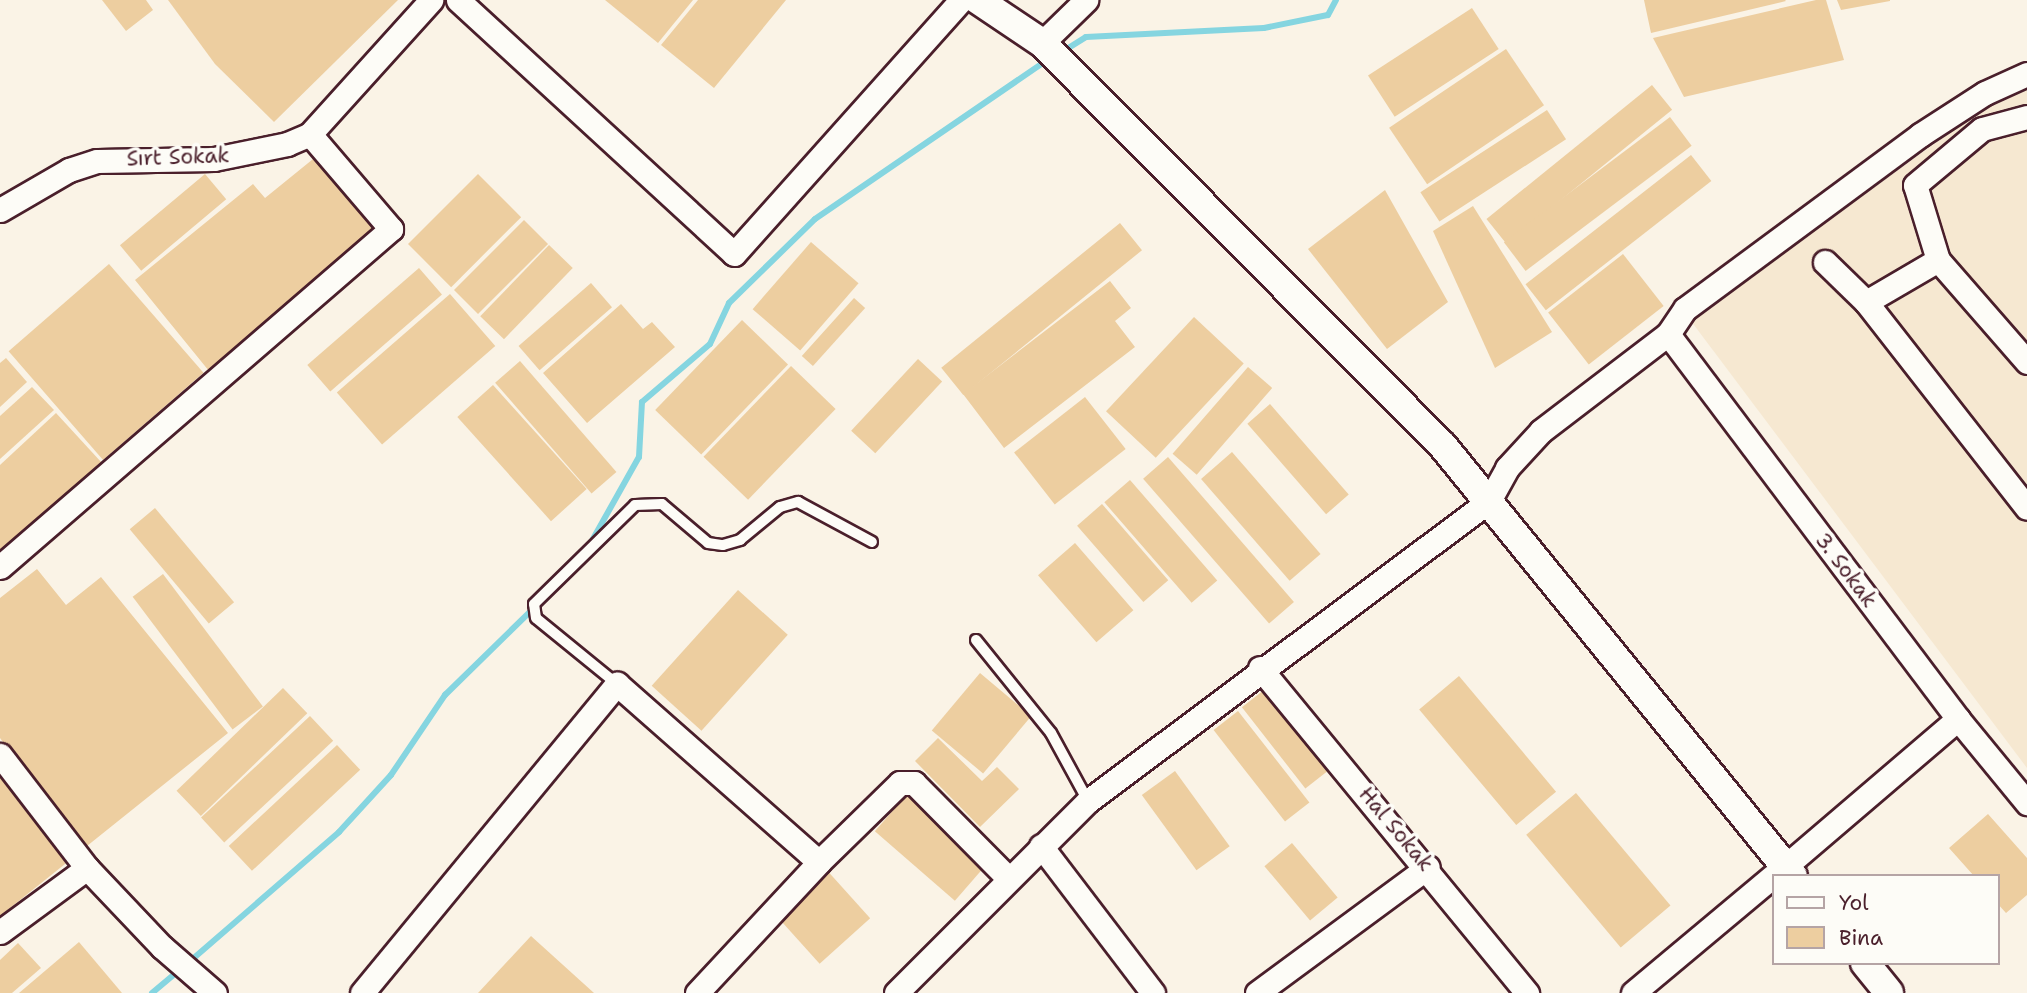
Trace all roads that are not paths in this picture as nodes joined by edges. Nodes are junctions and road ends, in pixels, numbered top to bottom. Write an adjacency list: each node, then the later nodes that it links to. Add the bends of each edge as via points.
1 (431, 0): 9 (street, Sırt Sokak)
2 (458, 0): 3 (street, via 734,254)
3 (961, 0)
4 (978, 0): 6 (street)
5 (1086, 0): 6 (street)
6 (1042, 43): 16 (street, via 1443,446)
7 (2027, 74): 14 (street, via 1985,93 1920,135 1685,309)
8 (2027, 117): 11 (street, via 1982,130 1915,185)
9 (310, 134): 10 (street, Sırt Sokak, via 287,144 214,159 97,161 69,170); 19 (street, via 391,229)
10 (0, 209)
11 (1937, 260): 13 (street); 15 (street)
12 (1825, 262): 13 (street)
13 (1866, 302): 17 (street)
14 (1668, 334): 16 (street, via 1541,431 1507,468); 23 (street, 3. Sokak)
15 (2027, 362)
16 (1489, 501): 21 (street); 31 (street)
17 (2027, 508)
18 (872, 542): 22 (lane, via 798,502 780,507 740,540 723,545 708,543 662,504 635,505 534,604 536,618)
19 (0, 568)
20 (976, 640): 25 (lane, via 1051,733)
21 (1261, 668): 25 (street); 29 (street, Hal Sokak)
22 (617, 684): 28 (street); 37 (street)
23 (1958, 719): 26 (street, 3. Sokak); 31 (street)
24 (0, 755): 30 (street)
25 (1088, 800): 27 (street)
26 (2027, 803)
27 (1041, 846): 32 (street); 40 (street)
28 (819, 862): 32 (street, via 890,790 900,783 914,783); 38 (street)
29 (1429, 867): 41 (street); 42 (street, Hal Sokak)
30 (87, 868): 34 (street); 36 (street, via 162,947)
31 (1781, 873)
32 (1009, 879): 39 (street)
33 (1772, 880): 43 (street)
34 (0, 932)
35 (1867, 965): 44 (street)
36 (215, 993)
37 (362, 993)
38 (697, 993)
39 (896, 993)
40 (1153, 993)
41 (1257, 993)
42 (1527, 993)
43 (1633, 993)
44 (1889, 993)

